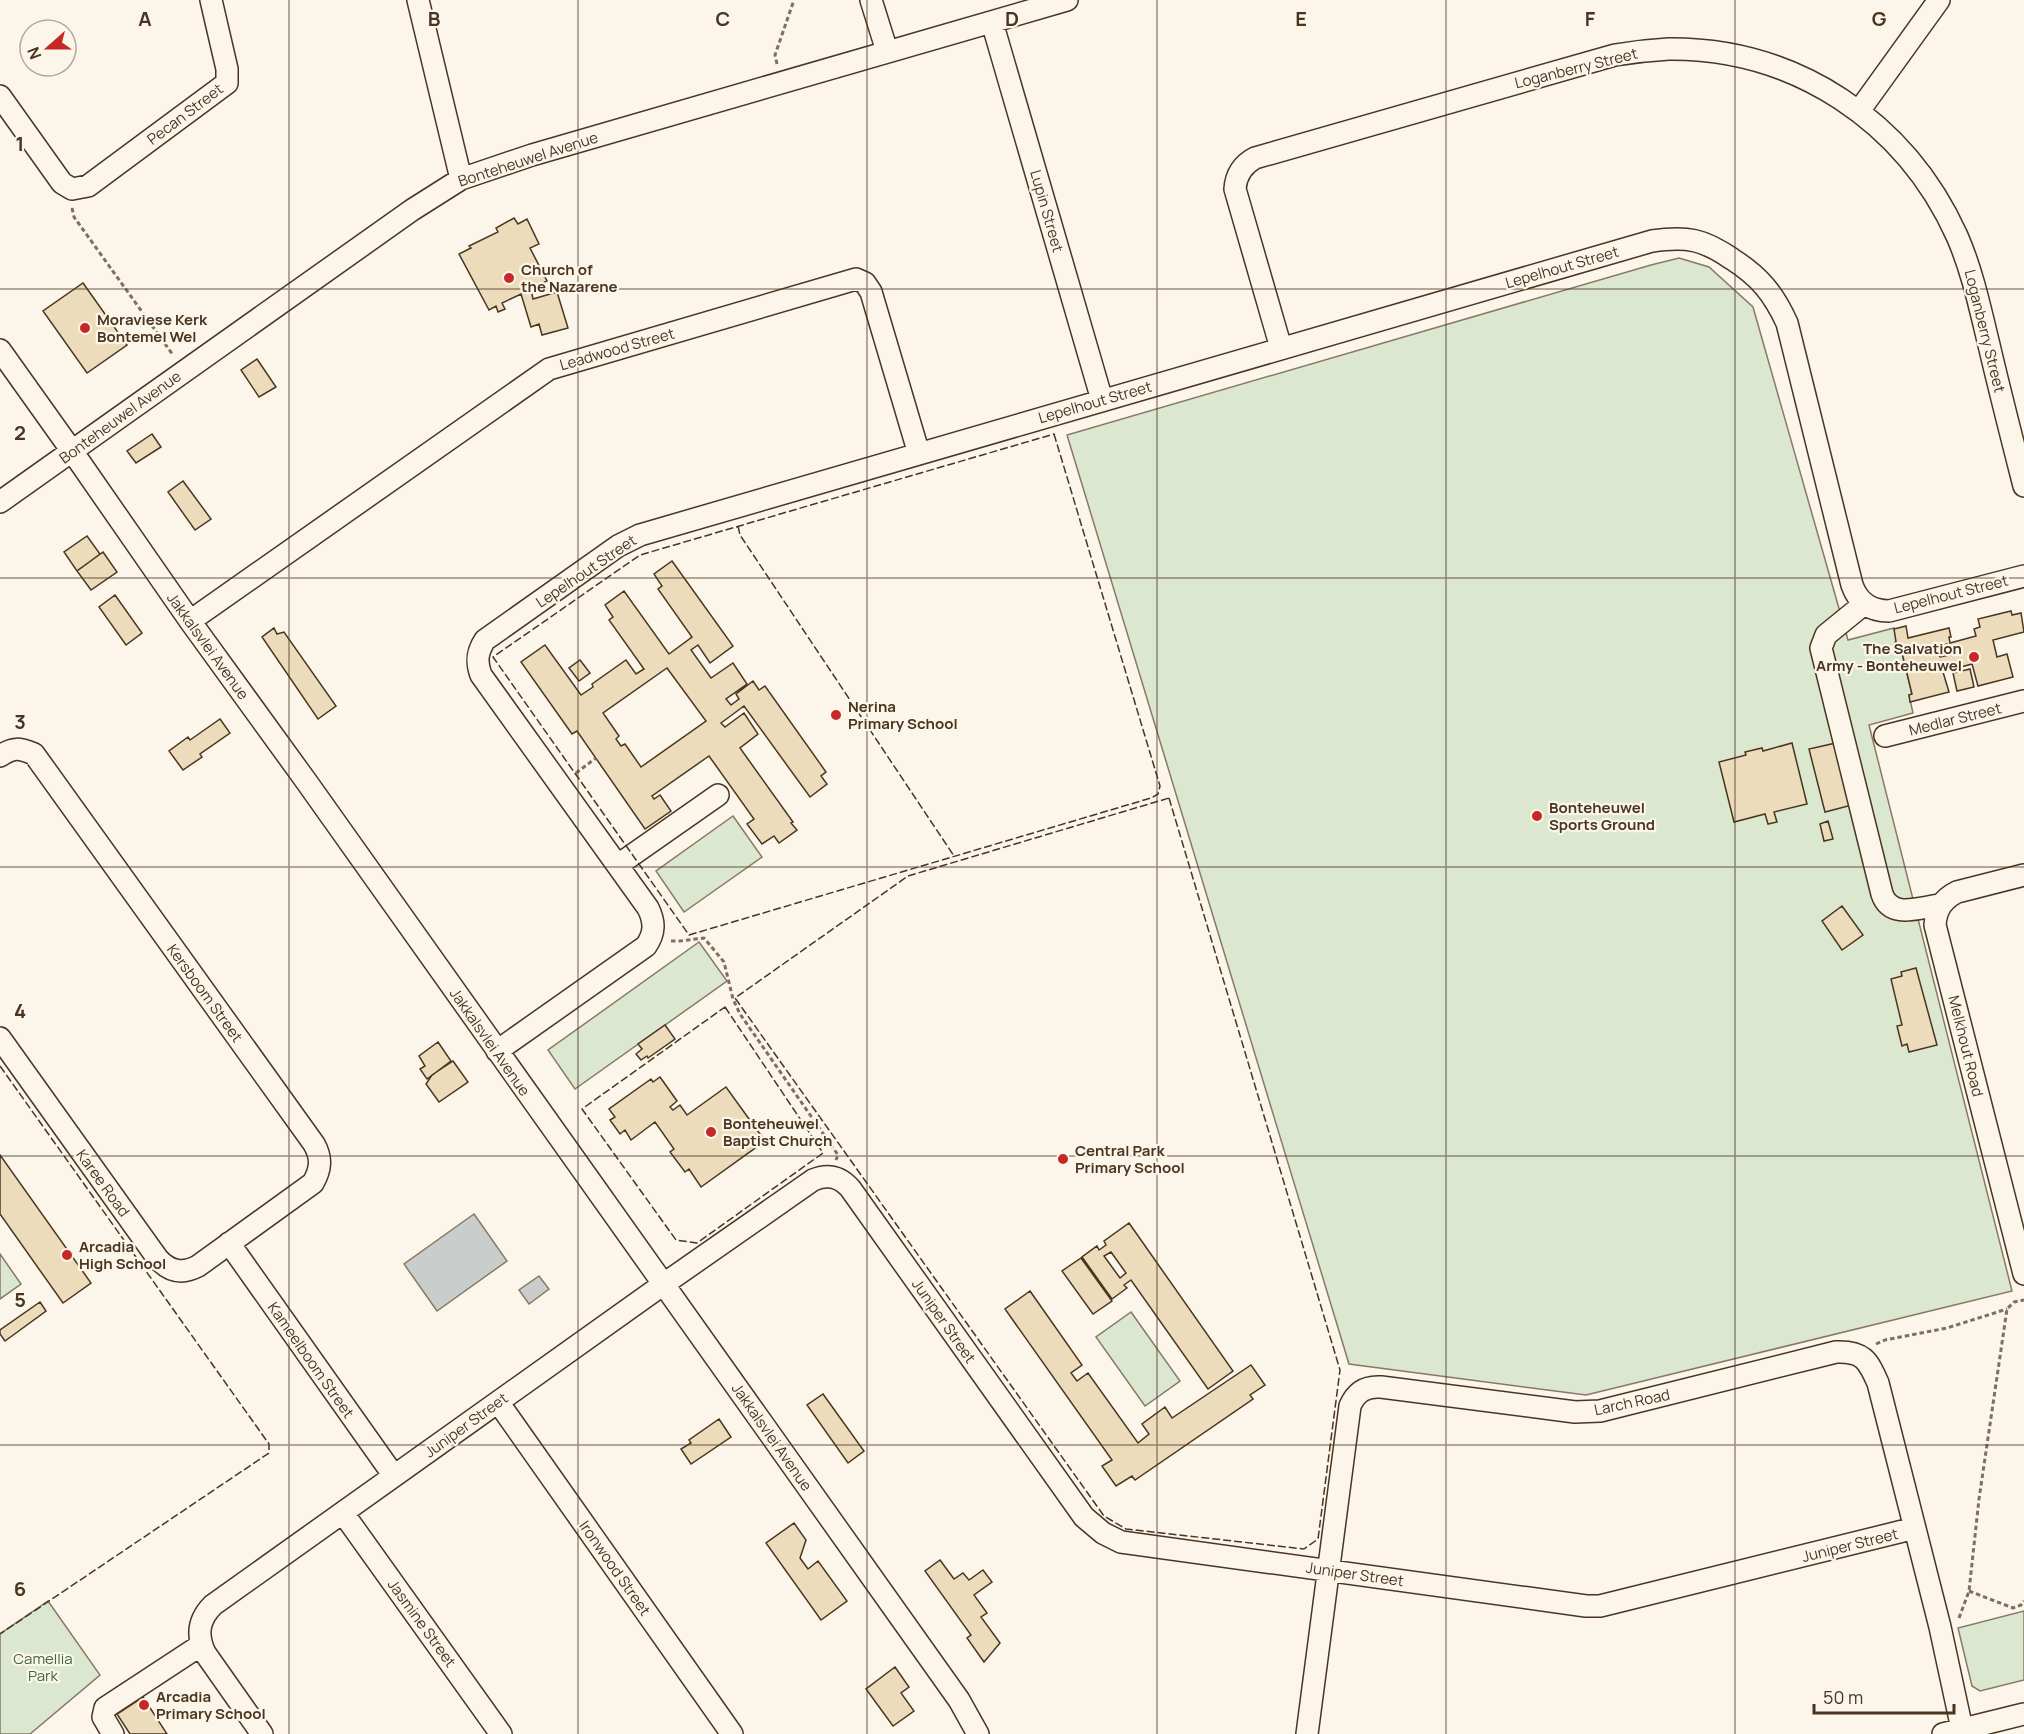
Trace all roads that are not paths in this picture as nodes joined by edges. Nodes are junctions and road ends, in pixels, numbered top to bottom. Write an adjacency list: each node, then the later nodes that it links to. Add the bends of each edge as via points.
1 (211, 0): 8 (street, Pecan Street, via 227,83 71,196)
2 (418, 0): 10 (street)
3 (872, 0): 7 (street)
4 (1067, 0): 6 (street, Bonteheuwel Avenue)
5 (1939, 0): 9 (street)
6 (992, 22): 7 (street, Bonteheuwel Avenue); 13 (street, Lupin Street)
7 (886, 51): 10 (street, Bonteheuwel Avenue)
8 (0, 96)
9 (1859, 111): 11 (street, Loganberry Street, via 1809,81 1747,58 1694,50 1641,51 1589,62 1255,158 1239,174 1235,189); 16 (street, Loganberry Street, via 1915,165 1958,237 1975,288)
10 (461, 179): 14 (street, Bonteheuwel Avenue)
11 (1281, 348): 13 (street, Lepelhout Street); 19 (street, Lepelhout Street, via 1652,241 1681,239 1712,245 1754,273 1787,323 1852,585)
12 (1, 353): 14 (street, Jakkalsvlei Avenue)
13 (1102, 400): 15 (street, Lepelhout Street)
14 (72, 451): 17 (street, Bonteheuwel Avenue); 20 (street, Jakkalsvlei Avenue)
15 (919, 454): 20 (street, Leadwood Street, via 872,292 856,279 549,369); 25 (street, Lepelhout Street, via 639,535 486,640 478,652 481,675)
16 (2024, 486)
17 (0, 502)
18 (2024, 576): 19 (street, Lepelhout Street, via 1889,611)
19 (1864, 604): 27 (street, via 1826,634 1821,648 1882,894 1896,910)
20 (190, 621): 29 (street, Jakkalsvlei Avenue)
21 (2024, 701): 22 (street, Medlar Street)
22 (1885, 736)
23 (0, 756): 30 (street, Kersboom Street, via 20,748 34,754 318,1151 320,1167 313,1183)
24 (718, 795): 25 (street)
25 (618, 865): 29 (street, Lepelhout Street, via 652,915 651,939 640,951)
26 (2024, 875): 27 (street, via 1957,892)
27 (1941, 905): 31 (street, Melkhout Road, via 1935,925)
28 (0, 1038): 30 (street, Karee Road, via 163,1264 176,1271 191,1269)
29 (497, 1051): 32 (street, Jakkalsvlei Avenue)
30 (229, 1243): 34 (street, Kameelboom Street)
31 (2024, 1275)
32 (663, 1285): 33 (street, Juniper Street); 37 (street, Juniper Street, via 813,1180 832,1176 850,1188 1093,1526 1131,1544); 45 (street, Jakkalsvlei Avenue, via 959,1700)
33 (498, 1402): 34 (street, Juniper Street); 44 (street, Ironwood Street)
34 (394, 1476): 35 (street, Juniper Street)
35 (343, 1513): 38 (street, Juniper Street, via 213,1605 202,1619); 43 (street, Jasmine Street)
36 (1915, 1528): 37 (street, Juniper Street, via 1600,1606); 37 (street, Larch Road, via 1870,1364 1858,1354 1836,1352 1600,1411 1575,1412 1381,1387 1366,1389 1356,1395 1350,1406); 40 (street, via 1940,1628)
37 (1328, 1571): 46 (street, Larch Road)
38 (201, 1645): 41 (street, via 105,1708 103,1717); 42 (street)
39 (2024, 1714): 40 (street)
40 (1953, 1732)
41 (113, 1734)
42 (262, 1734)
43 (501, 1734)
44 (732, 1734)
45 (978, 1734)
46 (1307, 1734)

